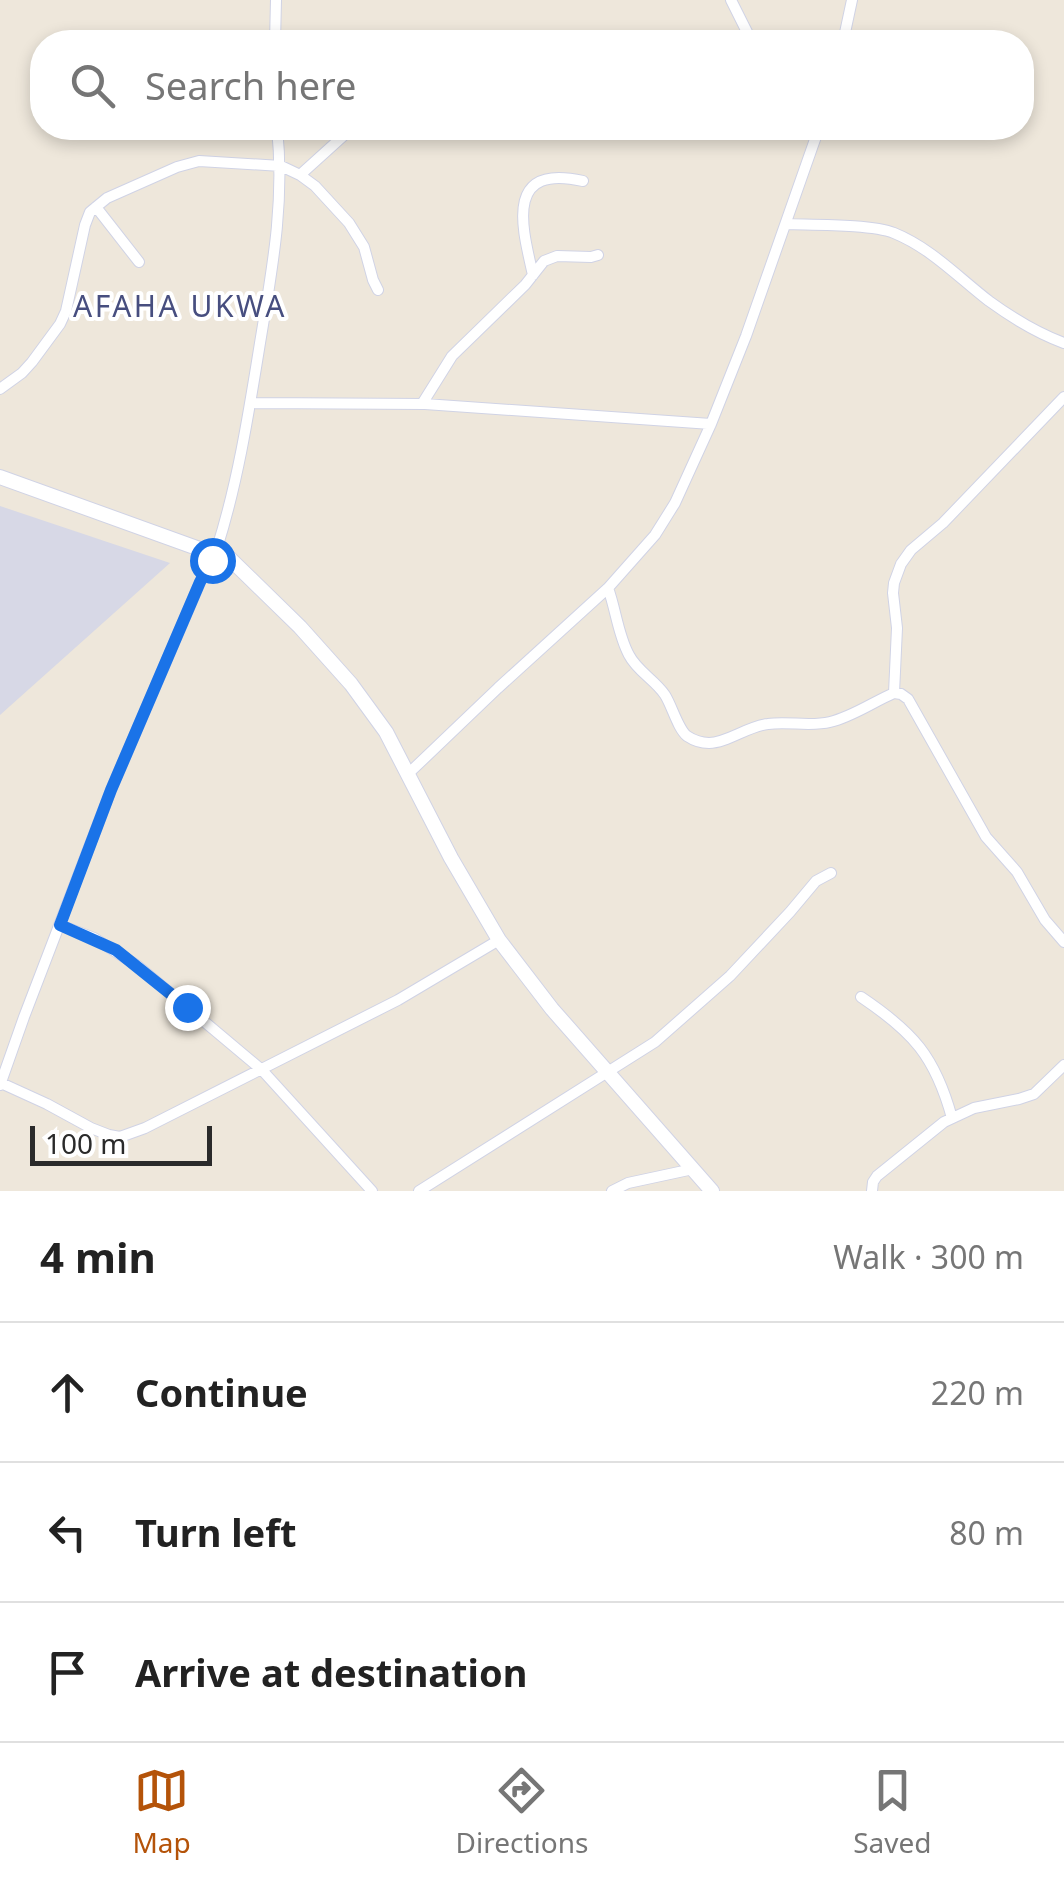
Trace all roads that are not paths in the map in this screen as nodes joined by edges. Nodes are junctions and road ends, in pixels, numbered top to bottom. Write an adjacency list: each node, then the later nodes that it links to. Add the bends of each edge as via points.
1 (276, 0): 4 (street)
2 (732, 0): 5 (street)
3 (852, 0): 6 (street)
4 (275, 30)
5 (746, 30)
6 (846, 30)
7 (278, 140): 10 (street)
8 (339, 140): 11 (street)
9 (815, 140): 14 (street)
10 (281, 166): 11 (street); 13 (street, via 200,161); 22 (street)
11 (300, 175): 18 (street, via 356,234)
12 (583, 181): 17 (street, via 548,179 525,197)
13 (96, 206): 16 (street); 20 (street, via 60,324 22,373)
14 (786, 224): 19 (street, via 888,231 917,245 993,304); 24 (street)
15 (598, 254): 17 (street, via 552,256)
16 (139, 262)
17 (534, 276): 23 (street, via 452,356)
18 (378, 290)
19 (1064, 342)
20 (0, 388)
21 (1064, 397): 28 (street, via 901,564 893,593)
22 (251, 403): 23 (street); 26 (street)
23 (422, 404): 24 (street)
24 (711, 424): 27 (street, via 655,535)
25 (0, 477): 26 (street)
26 (214, 554): 29 (street, via 256,582 351,684); 31 (street)
27 (608, 588): 28 (street, via 631,659 694,740 719,742 764,724 832,722); 29 (street)
28 (894, 693): 33 (street, via 908,699 986,838)
29 (409, 773): 32 (street)
30 (831, 874): 37 (street, via 816,881 674,1027)
31 (60, 925): 36 (street, via 127,958); 38 (street)
32 (499, 940): 36 (street); 37 (street)
33 (1064, 942)
34 (861, 997): 39 (street, via 926,1055)
35 (1064, 1065): 39 (street, via 1034,1094)
36 (262, 1070): 38 (street, via 120,1137); 41 (street)
37 (606, 1072): 40 (street); 42 (street)
38 (0, 1084)
39 (952, 1118): 45 (street, via 877,1176)
40 (693, 1169): 43 (street); 44 (street)
41 (372, 1191)
42 (419, 1191)
43 (612, 1191)
44 (712, 1191)
45 (872, 1191)

